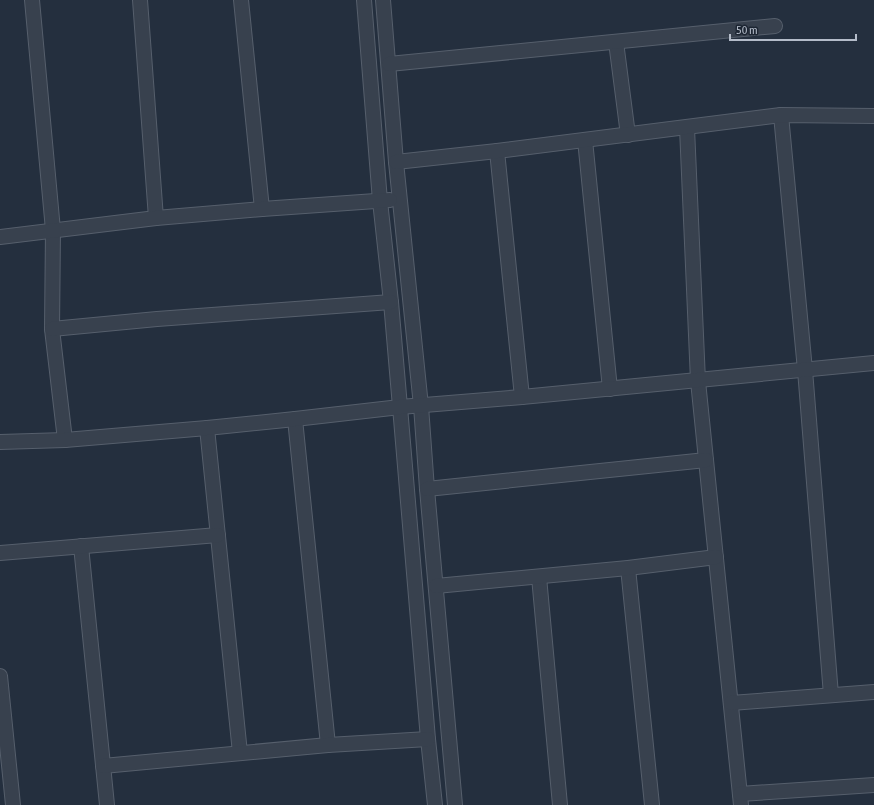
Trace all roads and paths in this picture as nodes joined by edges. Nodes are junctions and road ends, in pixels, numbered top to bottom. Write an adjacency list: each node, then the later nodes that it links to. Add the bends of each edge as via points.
1 (32, 0): 20 (street)
2 (140, 0): 19 (street)
3 (241, 0): 18 (street)
4 (364, 0): 17 (street)
5 (383, 0): 8 (street)
6 (775, 26): 7 (street)
7 (616, 42): 8 (street); 12 (street)
8 (389, 64): 15 (street)
9 (781, 115): 10 (street); 11 (street); 25 (street)
10 (874, 116)
11 (687, 128): 12 (street); 26 (street)
12 (628, 135): 13 (street)
13 (585, 140): 14 (street); 27 (street)
14 (497, 151): 15 (street); 28 (street)
15 (396, 162): 16 (street)
16 (400, 199): 17 (street); 29 (street)
17 (380, 201): 18 (street); 22 (street)
18 (262, 209): 19 (street)
19 (156, 218): 20 (street)
20 (53, 230): 21 (street); 23 (street)
21 (0, 237)
22 (391, 302): 23 (street); 30 (street)
23 (52, 329): 33 (street)
24 (874, 363): 25 (street)
25 (805, 370): 26 (street); 46 (street)
26 (698, 380): 27 (street); 35 (street)
27 (610, 389): 28 (street)
28 (522, 398): 29 (street)
29 (421, 406): 30 (street); 36 (street)
30 (400, 407): 31 (street); 48 (street)
31 (295, 419): 32 (street); 49 (street)
32 (208, 428): 33 (street); 37 (street)
33 (65, 440): 34 (street)
34 (0, 442)
35 (706, 460): 36 (street); 40 (street)
36 (427, 489): 43 (street)
37 (218, 535): 38 (street); 50 (street)
38 (81, 546): 39 (street); 51 (street)
39 (0, 553)
40 (716, 558): 41 (street); 47 (street)
41 (628, 568): 42 (street); 60 (street)
42 (539, 577): 43 (street); 59 (street)
43 (436, 586): 58 (street)
44 (0, 676): 52 (street)
45 (874, 692): 46 (street)
46 (831, 695): 47 (street)
47 (730, 703): 54 (street)
48 (428, 739): 49 (street); 57 (street)
49 (328, 745): 50 (street)
50 (240, 753): 51 (street)
51 (103, 766): 56 (street)
52 (5, 781): 55 (street)
53 (874, 785): 54 (street)
54 (740, 800)
55 (13, 805)
56 (107, 805)
57 (435, 805)
58 (455, 805)
59 (560, 805)
60 (652, 805)

